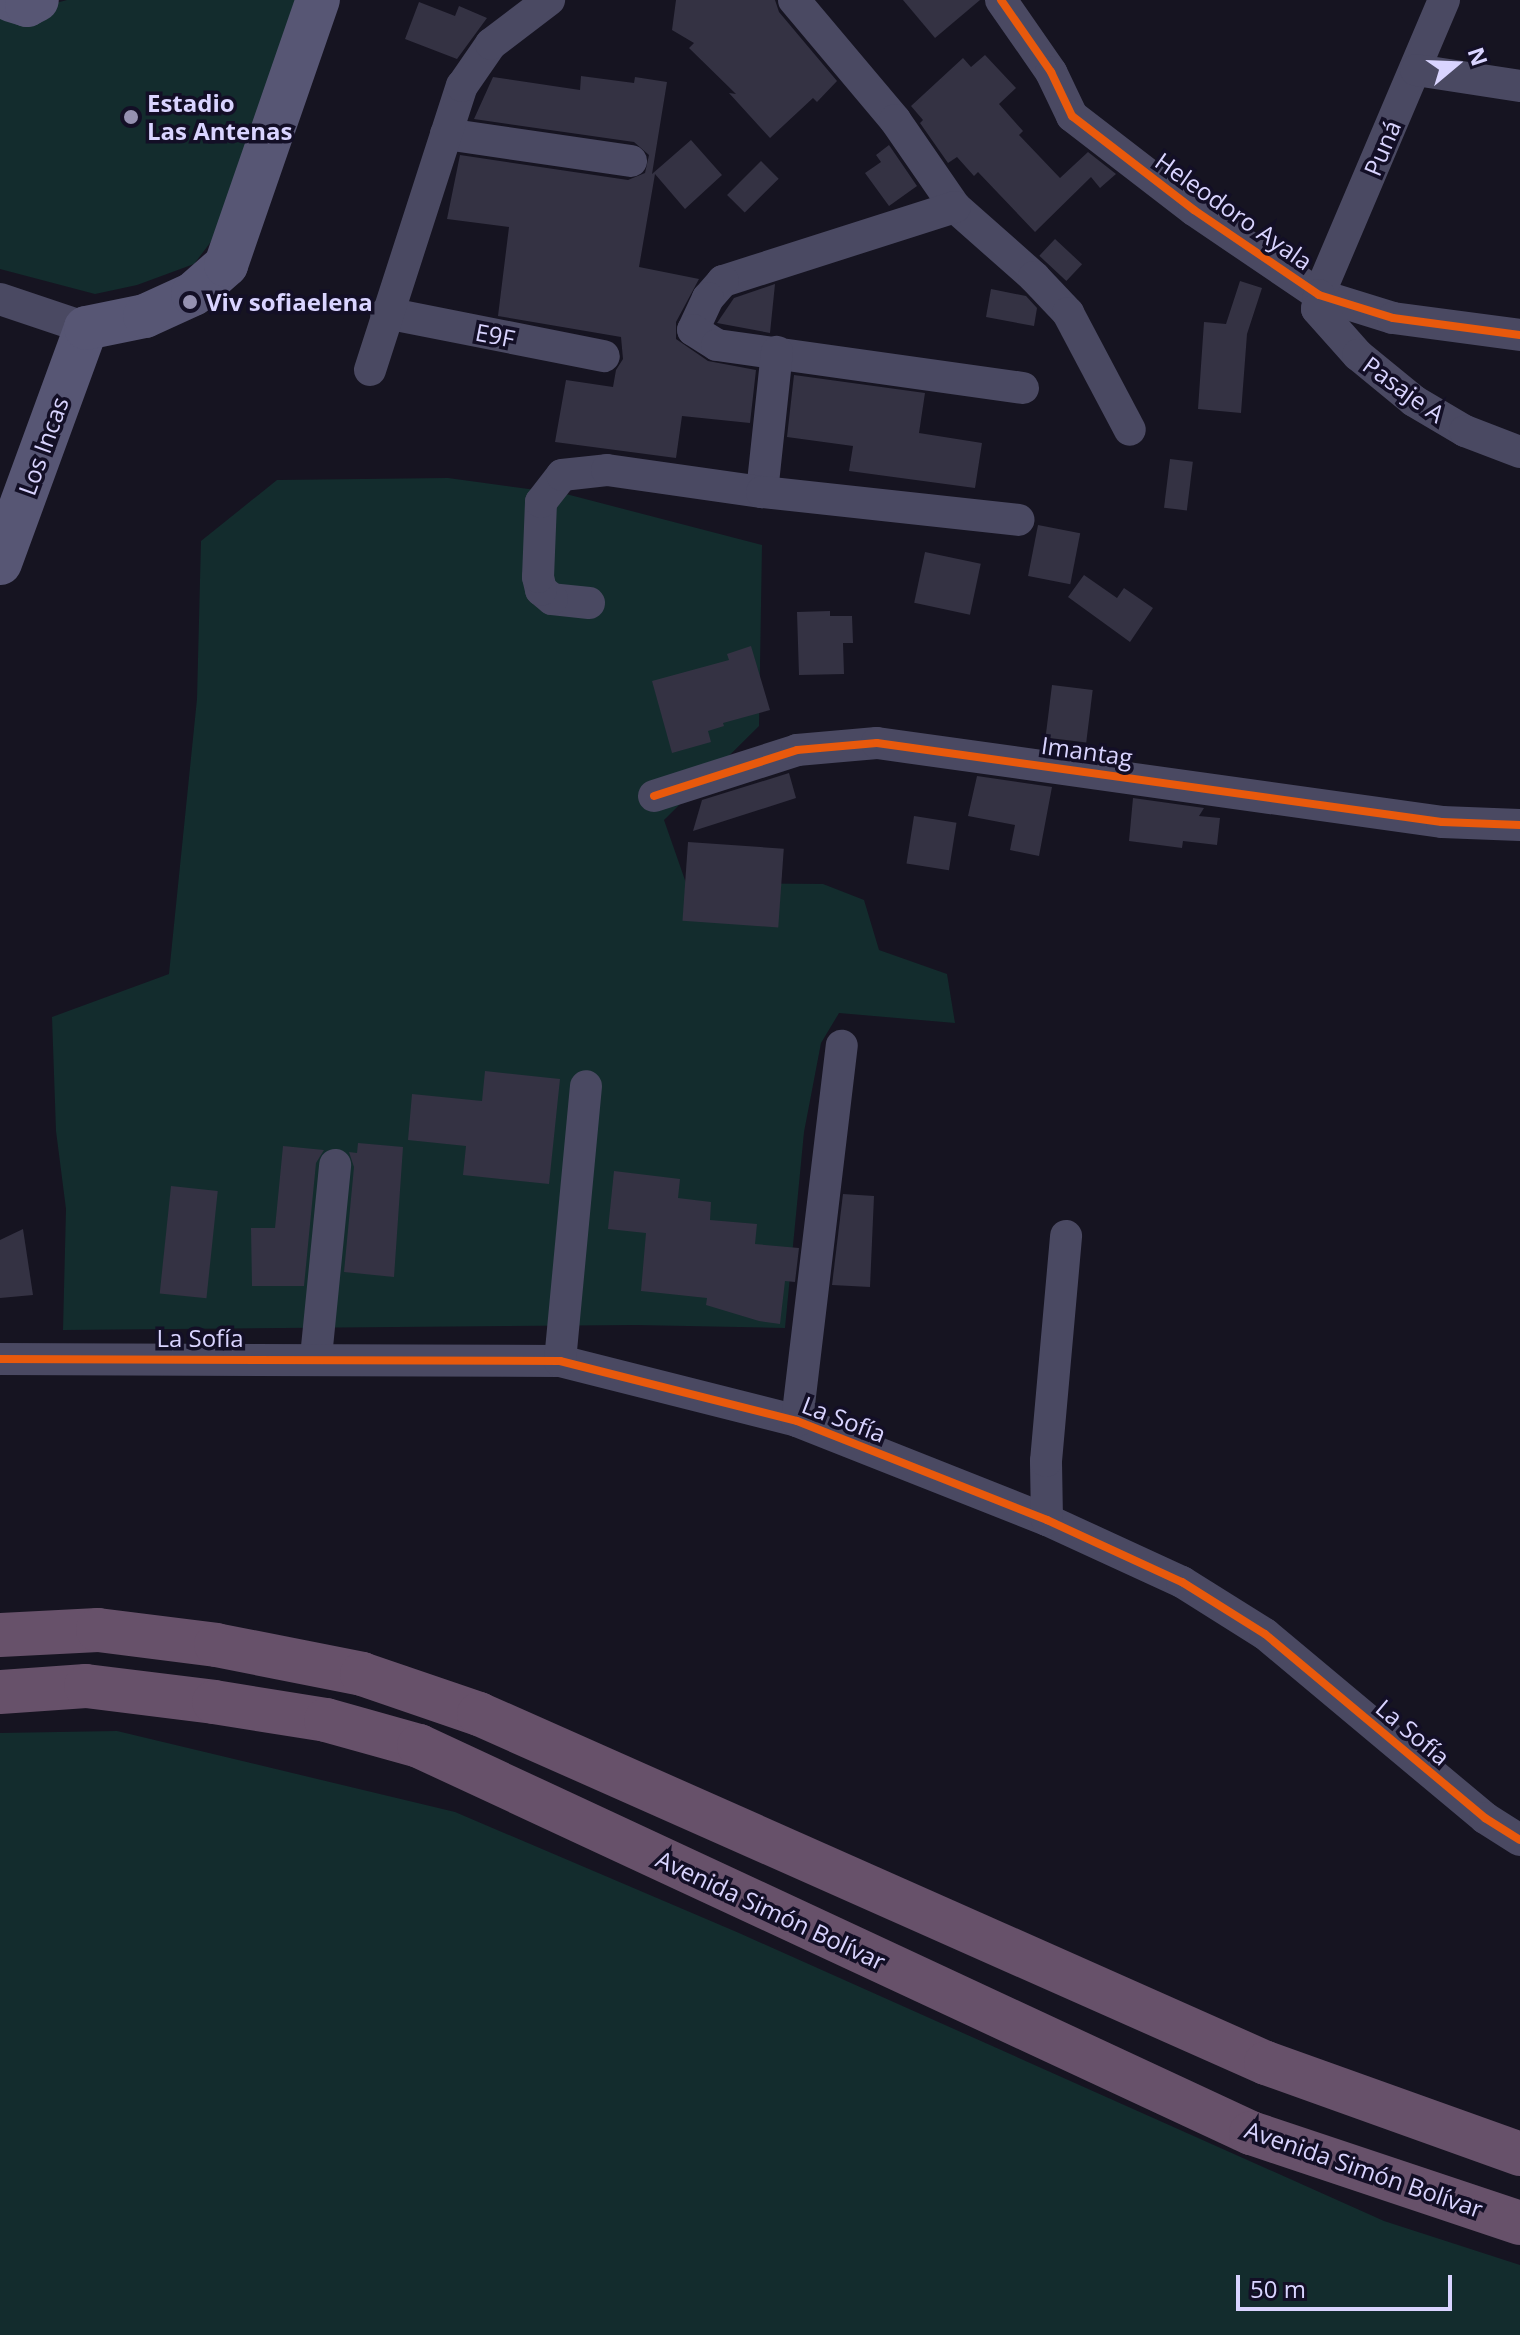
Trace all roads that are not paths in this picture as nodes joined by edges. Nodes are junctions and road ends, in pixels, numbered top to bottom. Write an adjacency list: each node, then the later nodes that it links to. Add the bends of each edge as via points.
1 (318, 0): 14 (street, via 226,265 193,294 145,316)
2 (549, 0): 8 (street, via 482,54 454,104)
3 (794, 0): 10 (street, via 895,120)
4 (1001, 0): 11 (street, Heleodoro Ayala, via 1051,72 1072,116 1194,210)
5 (1444, 0): 6 (street, Puná)
6 (1416, 70): 7 (street); 11 (street, Puná)
7 (1520, 86)
8 (446, 134): 9 (street); 13 (street)
9 (631, 161)
10 (955, 207): 16 (street, via 723,281 693,330 717,345); 20 (street, via 1068,313)
11 (1319, 295): 15 (street, Heleodoro Ayala, via 1393,318); 21 (street, Pasaje A, via 1320,315 1385,379 1439,417)
12 (0, 299): 14 (street)
13 (386, 313): 17 (street, E9F); 18 (street)
14 (86, 328): 24 (street, Los Incas)
15 (1520, 335)
16 (777, 352): 19 (street); 22 (street)
17 (604, 356)
18 (370, 370)
19 (1023, 388)
20 (1130, 430)
21 (1520, 452)
22 (762, 492): 23 (street); 25 (street, via 607,470 562,475 541,502 538,577 541,590 552,599)
23 (1018, 520)
24 (0, 563)
25 (589, 603)
26 (654, 796): 27 (street, Imantag, via 797,750 877,743 1442,822)
27 (1520, 825)
28 (842, 1046): 35 (street)
29 (586, 1086): 34 (street)
30 (335, 1165): 32 (street)
31 (1066, 1236): 36 (street, via 1046,1461)
32 (316, 1357): 33 (street, La Sofía); 34 (street, La Sofía)
33 (0, 1359)
34 (560, 1361): 35 (street, La Sofía)
35 (797, 1421): 36 (street, La Sofía)
36 (1047, 1520): 39 (street, La Sofía, via 1182,1582 1265,1634 1485,1818)
37 (0, 1635): 40 (highway, via 98,1630 216,1645 362,1674 479,1714 1266,2063)
38 (0, 1692): 41 (highway, Avenida Simón Bolívar, via 86,1686 214,1702 326,1720 419,1746 1251,2133)
39 (1520, 1840)
40 (1520, 2154)
41 (1520, 2223)

